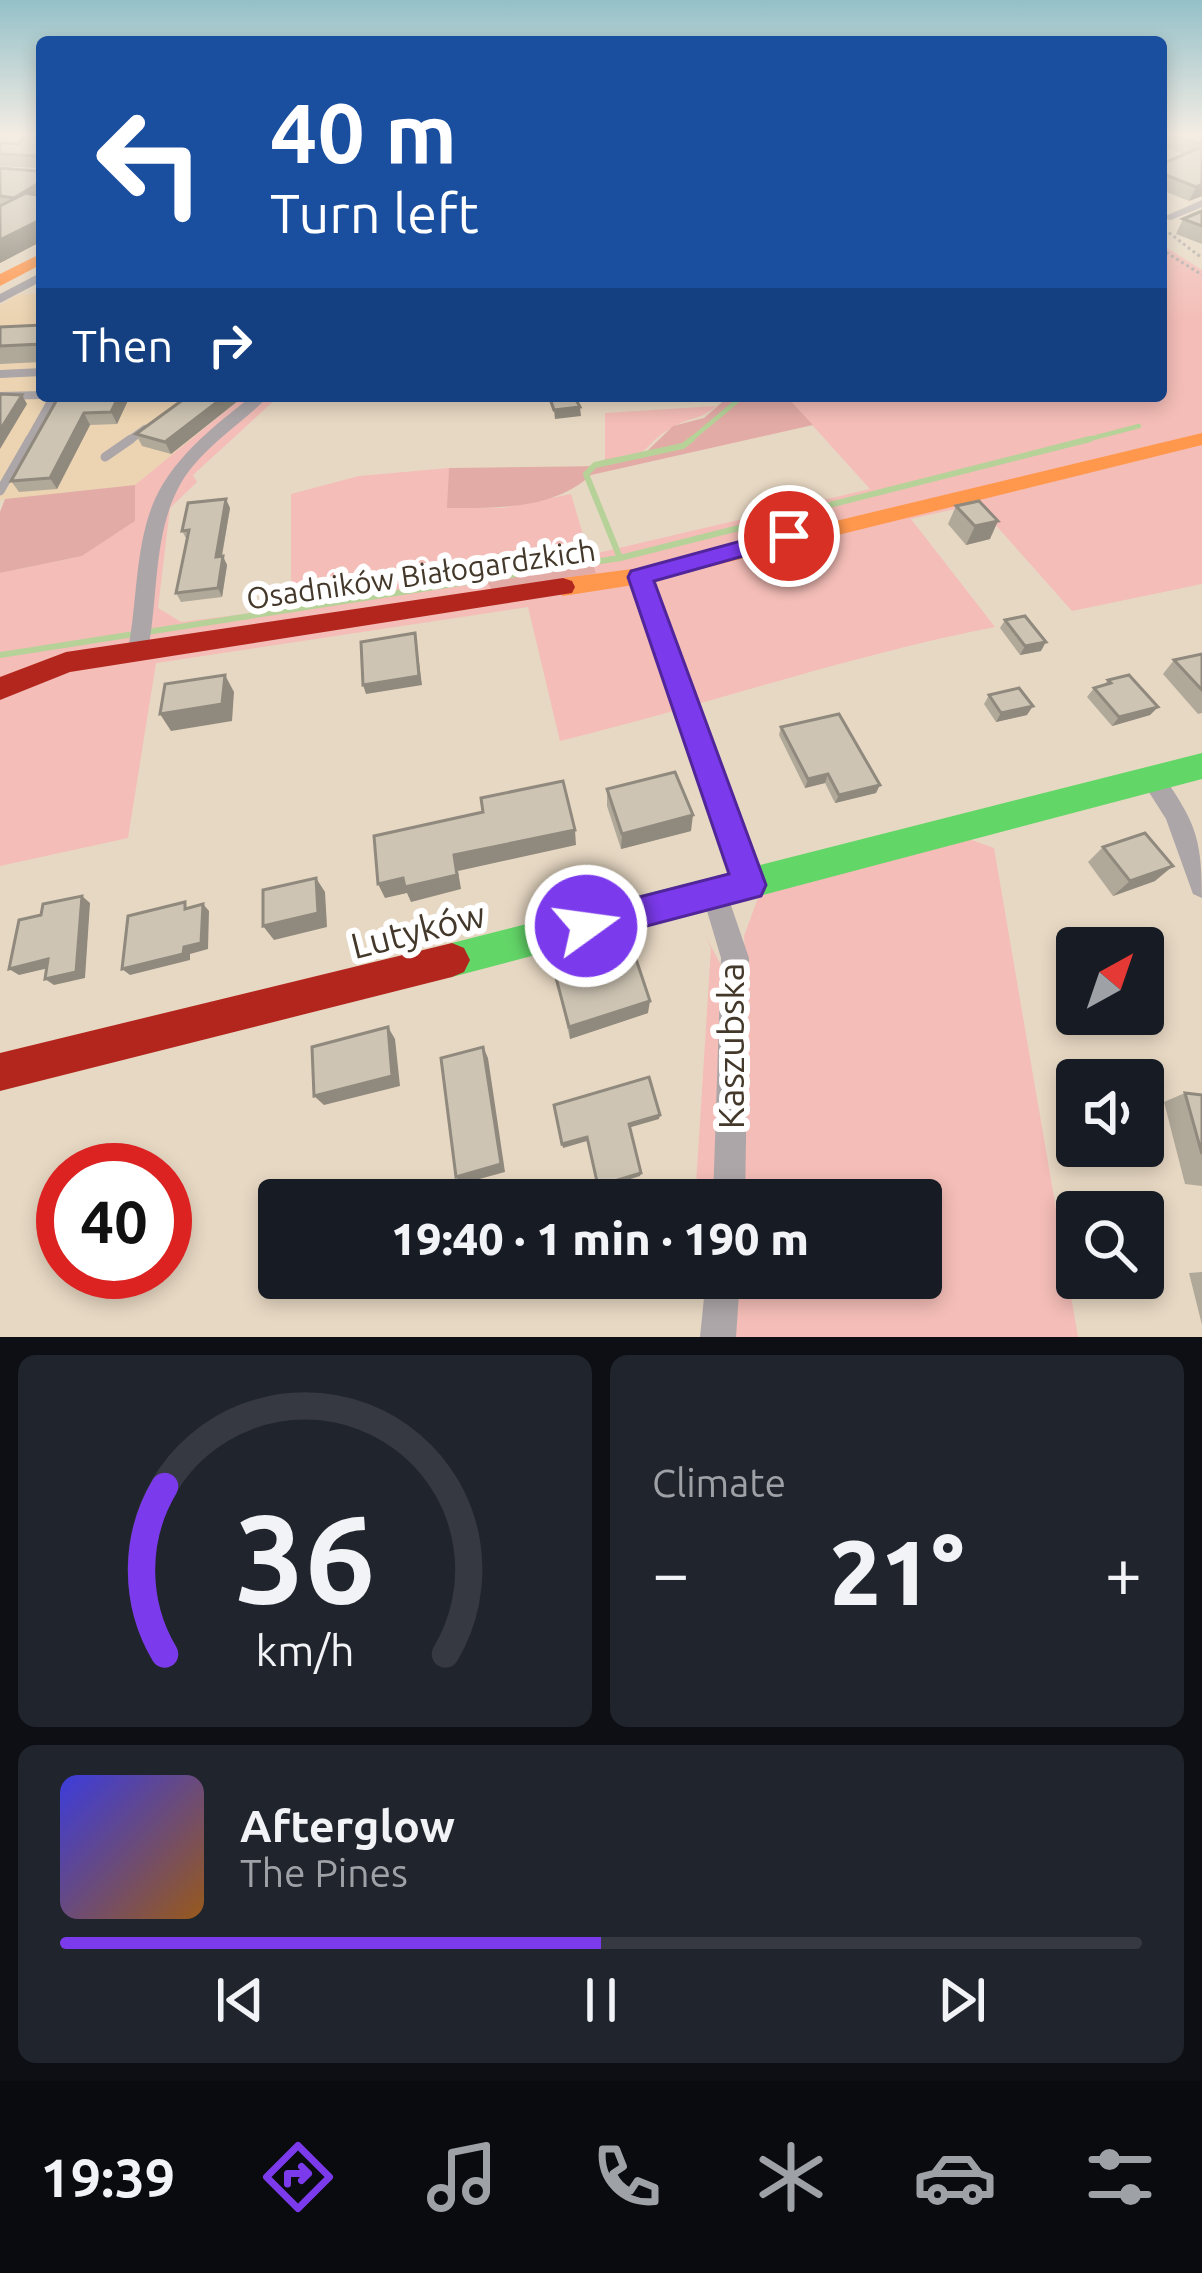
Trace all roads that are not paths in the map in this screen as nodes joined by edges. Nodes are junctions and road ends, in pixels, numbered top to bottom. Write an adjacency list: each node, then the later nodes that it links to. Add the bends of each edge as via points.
1 (1202, 203): 2 (street)
2 (1167, 220)
3 (36, 262): 5 (street)
4 (36, 279): 6 (street)
5 (0, 281)
6 (0, 299)
7 (36, 372): 8 (lane)
8 (0, 374)
9 (36, 381): 12 (lane)
10 (36, 395): 12 (lane)
11 (0, 396): 12 (lane)
12 (26, 396)
13 (51, 402): 18 (lane)
14 (254, 402): 20 (street, via 213,436 160,508)
15 (157, 420): 17 (lane)
16 (1202, 439): 19 (street, Osadników Białogardzkich)
17 (105, 457)
18 (0, 491)
19 (640, 577): 20 (street, Osadników Białogardzkich); 24 (street)
20 (140, 639): 21 (street, Osadników Białogardzkich)
21 (0, 689)
22 (1202, 766): 23 (street, Lutyków)
23 (1152, 778): 24 (street, Lutyków); 25 (street, via 1177,815)
24 (749, 885): 26 (street, Lutyków)
25 (1202, 886)
26 (715, 894): 27 (street, Lutyków); 28 (street, Kaszubska, via 735,958)
27 (0, 1072)
28 (730, 1179)
29 (721, 1299): 30 (street)
30 (718, 1337)

